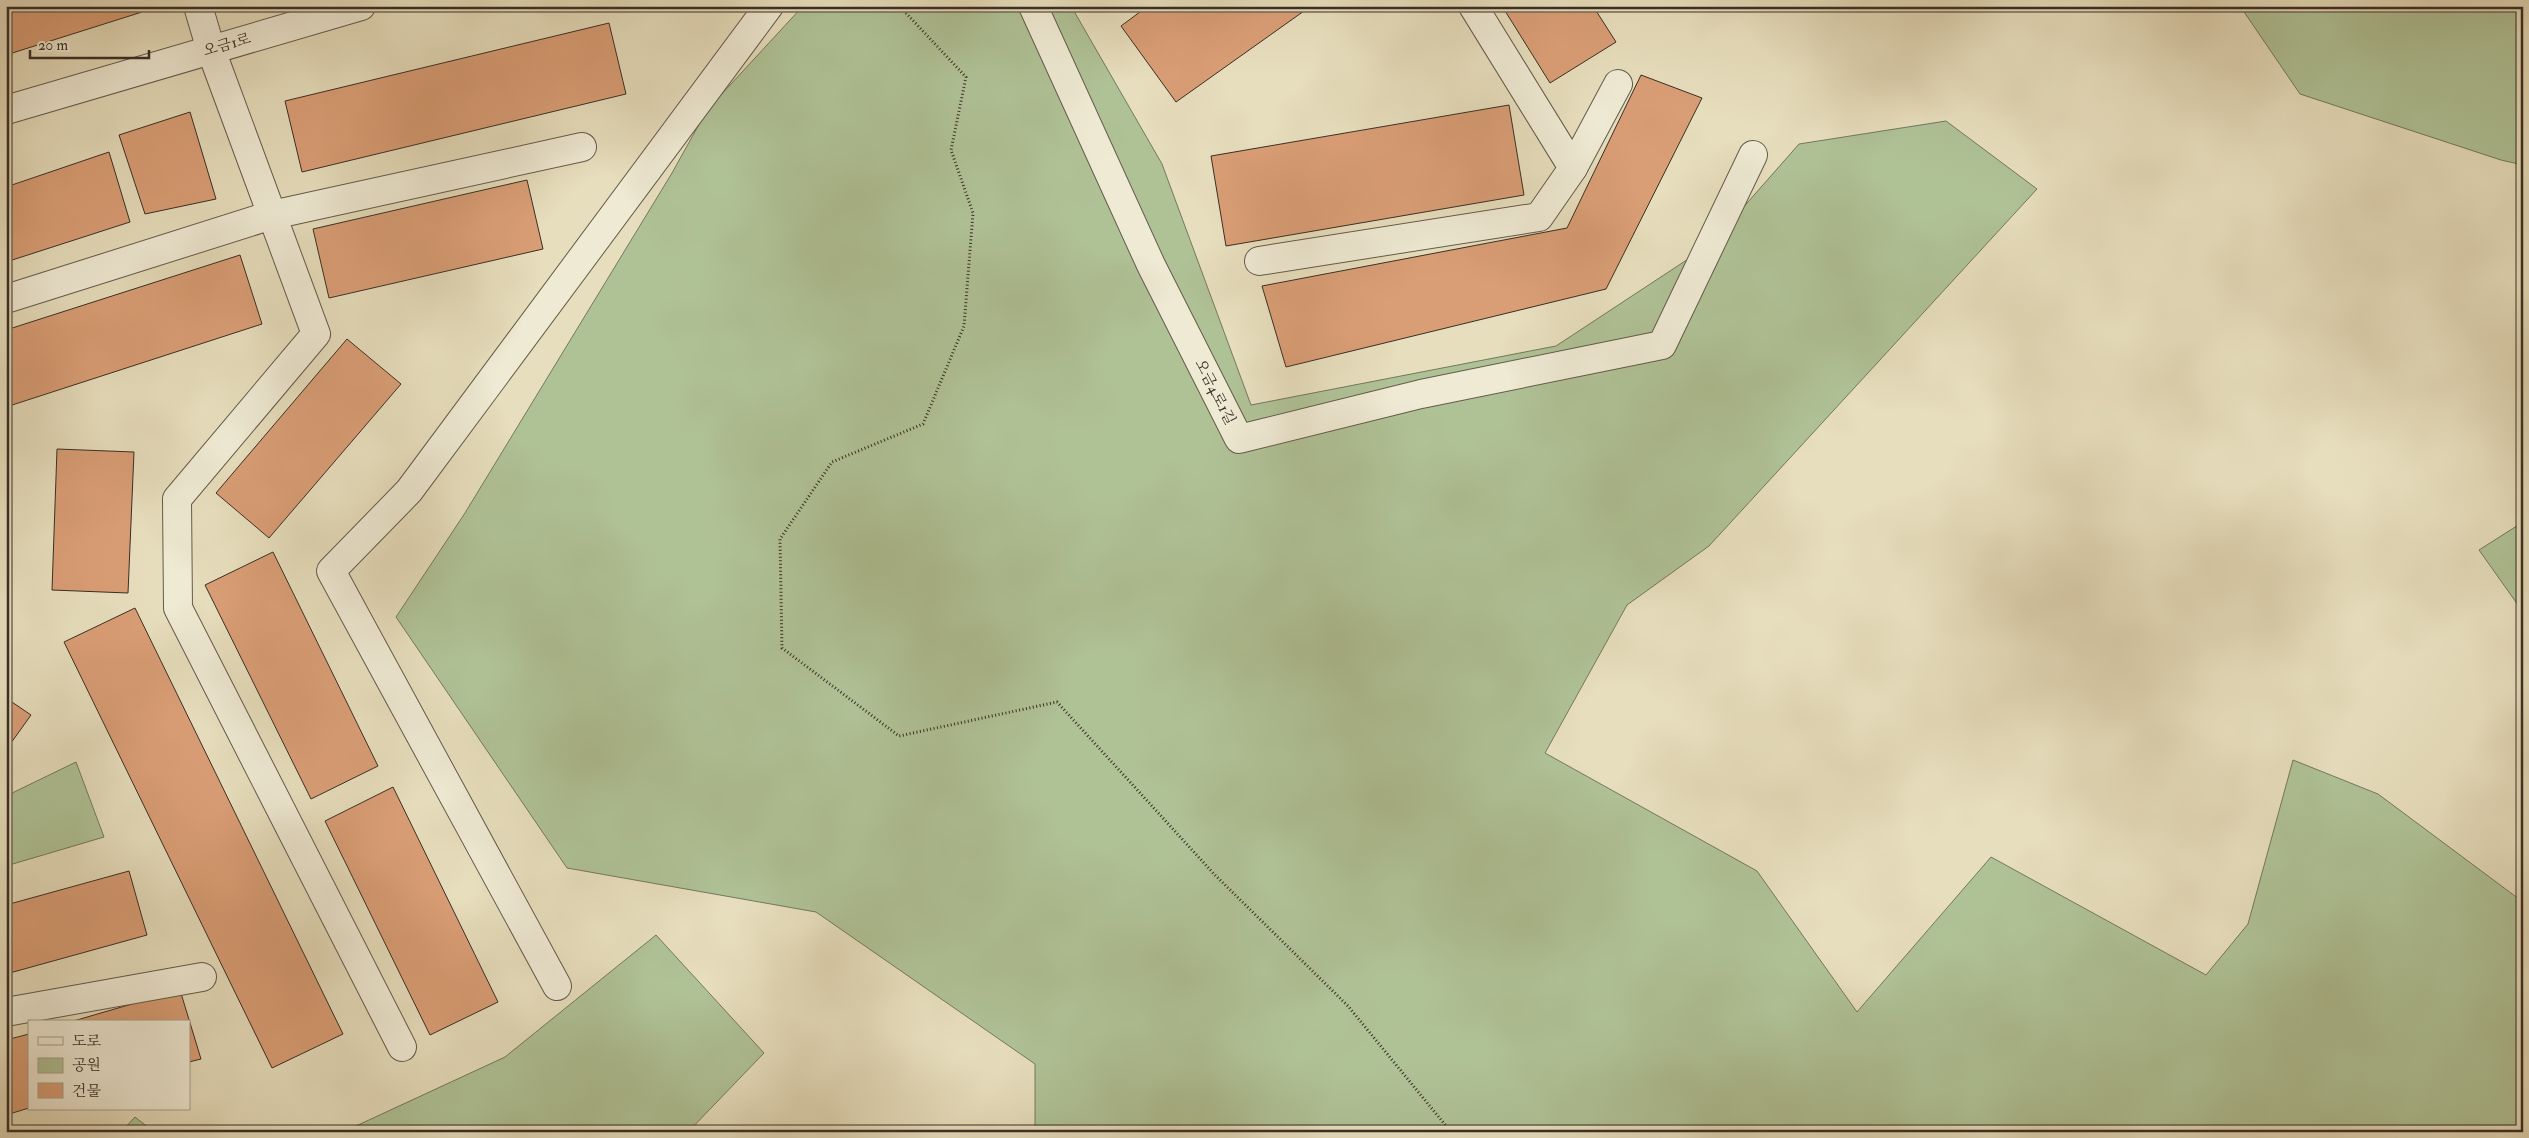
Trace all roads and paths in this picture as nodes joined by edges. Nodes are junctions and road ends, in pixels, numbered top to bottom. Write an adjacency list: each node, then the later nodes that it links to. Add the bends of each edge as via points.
1 (198, 6): 7 (street)
2 (361, 6): 7 (street, 오금1로)
3 (769, 6): 17 (street, via 409,492 331,572)
4 (912, 6): 20 (path, via 905,12 966,77 951,150 973,213 964,326 923,424 832,462 780,539 782,648 899,736 1057,702 1214,874 1348,1006)
5 (1033, 6): 11 (street, 오금4로1길, via 1151,265 1238,439 1421,394 1662,345)
6 (1473, 6): 12 (street)
7 (211, 50): 9 (street, 오금1로); 13 (street)
8 (1618, 84): 12 (street)
9 (6, 110)
10 (582, 147): 13 (street)
11 (1753, 155)
12 (1573, 168): 14 (street, via 1539,216)
13 (272, 215): 15 (street); 19 (street, via 316,334 177,499 178,608)
14 (1259, 261)
15 (6, 299)
16 (202, 977): 18 (street)
17 (556, 986)
18 (6, 1012)
19 (402, 1047)
20 (1452, 1132)

